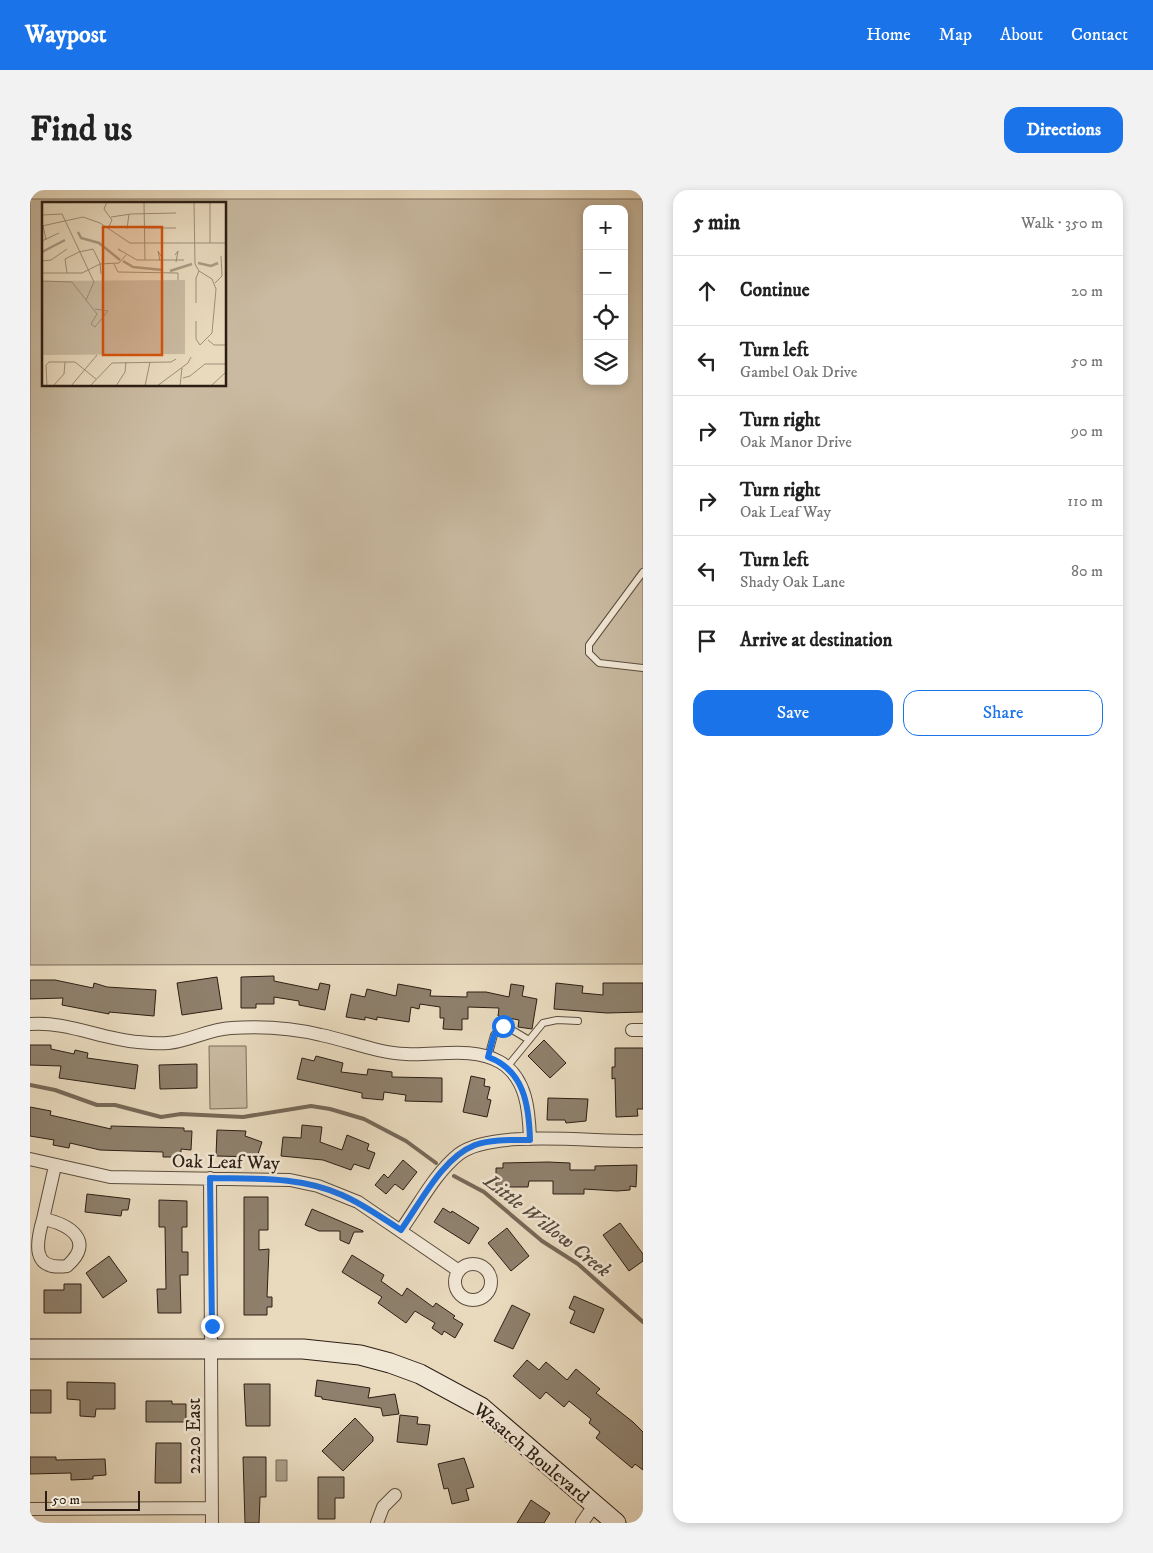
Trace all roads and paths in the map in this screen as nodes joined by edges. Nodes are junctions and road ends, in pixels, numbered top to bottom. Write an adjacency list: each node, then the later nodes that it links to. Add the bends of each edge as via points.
1 (643, 572): 2 (lane, via 589,645 589,653 599,663)
2 (643, 668)
3 (578, 1021): 5 (lane, via 543,1022)
4 (30, 1024): 6 (street, via 54,1024 154,1043 169,1043 230,1028 267,1028 321,1034 390,1052)
5 (528, 1040): 6 (lane, via 503,1026 494,1035); 7 (lane)
6 (488, 1057): 7 (street)
7 (507, 1067): 8 (street, via 519,1082 526,1099)
8 (530, 1140): 9 (street); 14 (street, via 475,1145 460,1153)
9 (643, 1141)
10 (30, 1159): 11 (street, Oak Leaf Way)
11 (55, 1166): 12 (street, Oak Leaf Way, via 110,1177); 13 (street)
12 (210, 1178): 14 (street, Oak Leaf Way, via 290,1180 318,1186 358,1202); 17 (street, 2220 East)
13 (43, 1218)
14 (401, 1230): 15 (street, Oak Leaf Way)
15 (459, 1271)
16 (30, 1349): 17 (main road, Wasatch Boulevard)
17 (212, 1349): 19 (main road, Wasatch Boulevard, via 328,1350 360,1355 420,1374 481,1406); 20 (street, 2220 East)
18 (395, 1495): 23 (street, via 384,1507)
19 (595, 1504): 24 (street); 25 (main road, Wasatch Boulevard)
20 (212, 1508): 21 (street); 22 (street, 2220 East)
21 (30, 1509)
22 (212, 1523)
23 (377, 1523)
24 (582, 1523)
25 (616, 1523)

